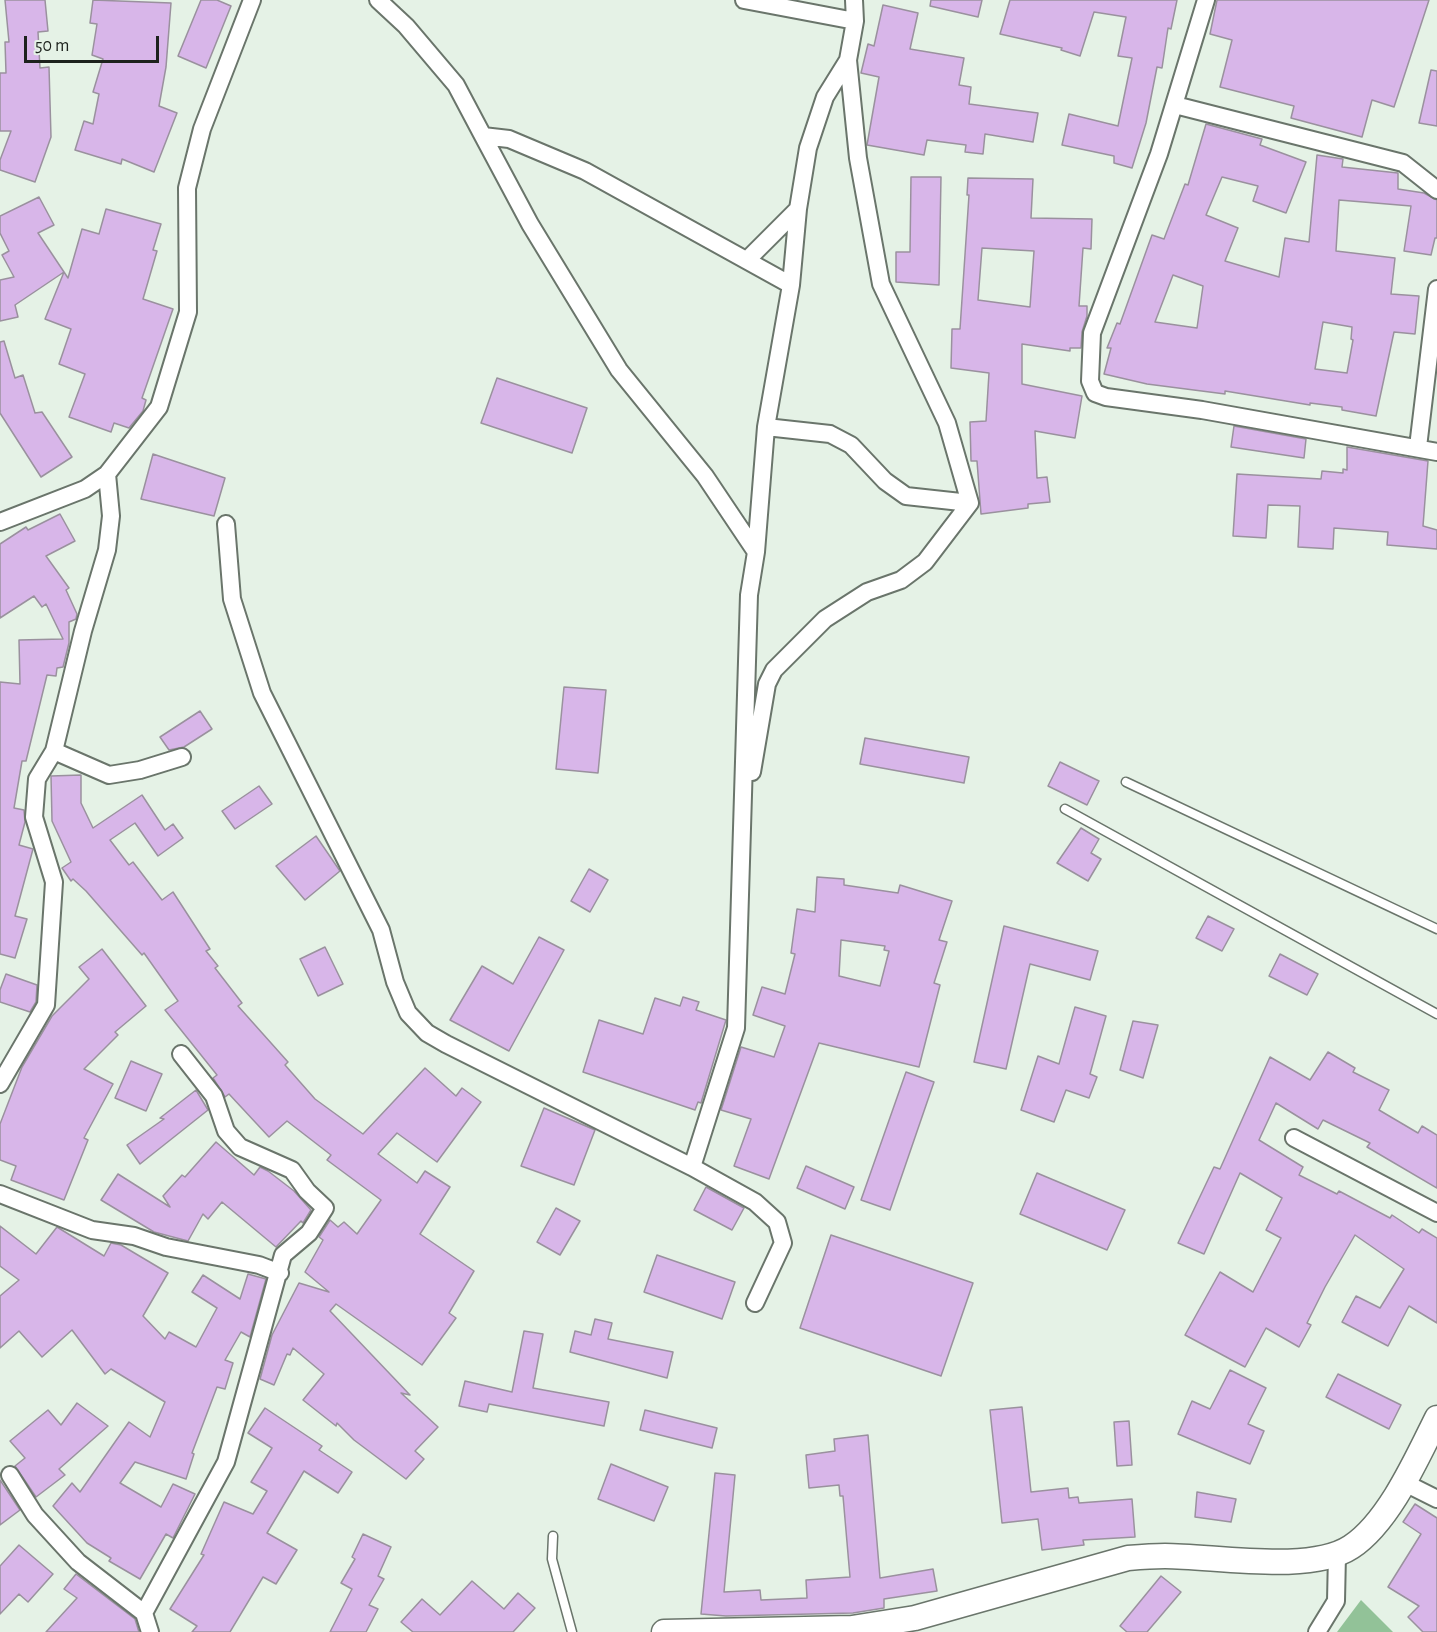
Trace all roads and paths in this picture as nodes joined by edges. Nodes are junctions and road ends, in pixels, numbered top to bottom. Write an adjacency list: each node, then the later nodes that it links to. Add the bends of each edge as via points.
1 (252, 0): 18 (street, via 202,129 187,188 188,312 175,356 159,407)
2 (378, 0): 9 (street, via 406,26 456,85)
3 (744, 0): 6 (street)
4 (854, 0): 6 (street)
5 (1206, 0): 8 (street)
6 (855, 21): 7 (street)
7 (848, 60): 11 (street, via 825,97 808,148); 19 (street, via 858,158 881,285 947,423)
8 (1175, 105): 10 (street, via 1403,163); 16 (street, via 1092,333 1090,381 1095,393)
9 (483, 136): 12 (street, via 509,139 585,171); 22 (street, via 530,224 619,370 705,476)
10 (1437, 190)
11 (798, 209): 12 (street); 13 (street)
12 (747, 260): 13 (street)
13 (791, 285): 15 (street)
14 (1437, 289): 16 (street)
15 (766, 427): 19 (street, via 830,434 851,445 885,481 906,496); 22 (street)
16 (1418, 447): 17 (street)
17 (1437, 452)
18 (107, 474): 20 (street, via 85,489); 23 (street, via 111,516 107,550)
19 (970, 503): 27 (street, via 925,562 901,580 867,592 825,619 774,670 767,684)
20 (0, 522)
21 (226, 524): 33 (street, via 232,599 262,693 381,930 408,1013 427,1033 446,1044)
22 (756, 552): 27 (street, via 749,595)
23 (54, 751): 24 (street, via 109,775); 31 (street, via 37,779 34,818 54,882 46,1005)
24 (182, 757)
25 (1125, 782): 28 (lane)
26 (1065, 809): 29 (lane)
27 (743, 822): 33 (street, via 736,1028)
28 (1437, 929)
29 (1437, 1014)
30 (181, 1054): 36 (street, via 214,1096 226,1131 240,1147 292,1170 325,1208 309,1233 283,1255)
31 (0, 1084)
32 (1294, 1138): 35 (street)
33 (692, 1167): 37 (street, via 756,1202 777,1222 783,1243)
34 (0, 1194): 36 (street, via 92,1230 258,1264)
35 (1437, 1213)
36 (280, 1273): 44 (street, via 226,1462)
37 (755, 1303)
38 (1434, 1431): 40 (street)
39 (9, 1475): 44 (street, via 35,1515 78,1562)
40 (1406, 1483): 41 (street); 43 (street, via 1372,1526 1352,1546)
41 (1437, 1499)
42 (553, 1536): 46 (lane, via 552,1559)
43 (1337, 1554): 47 (street, via 1295,1561 1128,1558 915,1618 852,1628); 48 (street, via 1336,1601)
44 (144, 1613): 45 (street)
45 (150, 1632)
46 (572, 1632)
47 (664, 1632)
48 (1317, 1632)

